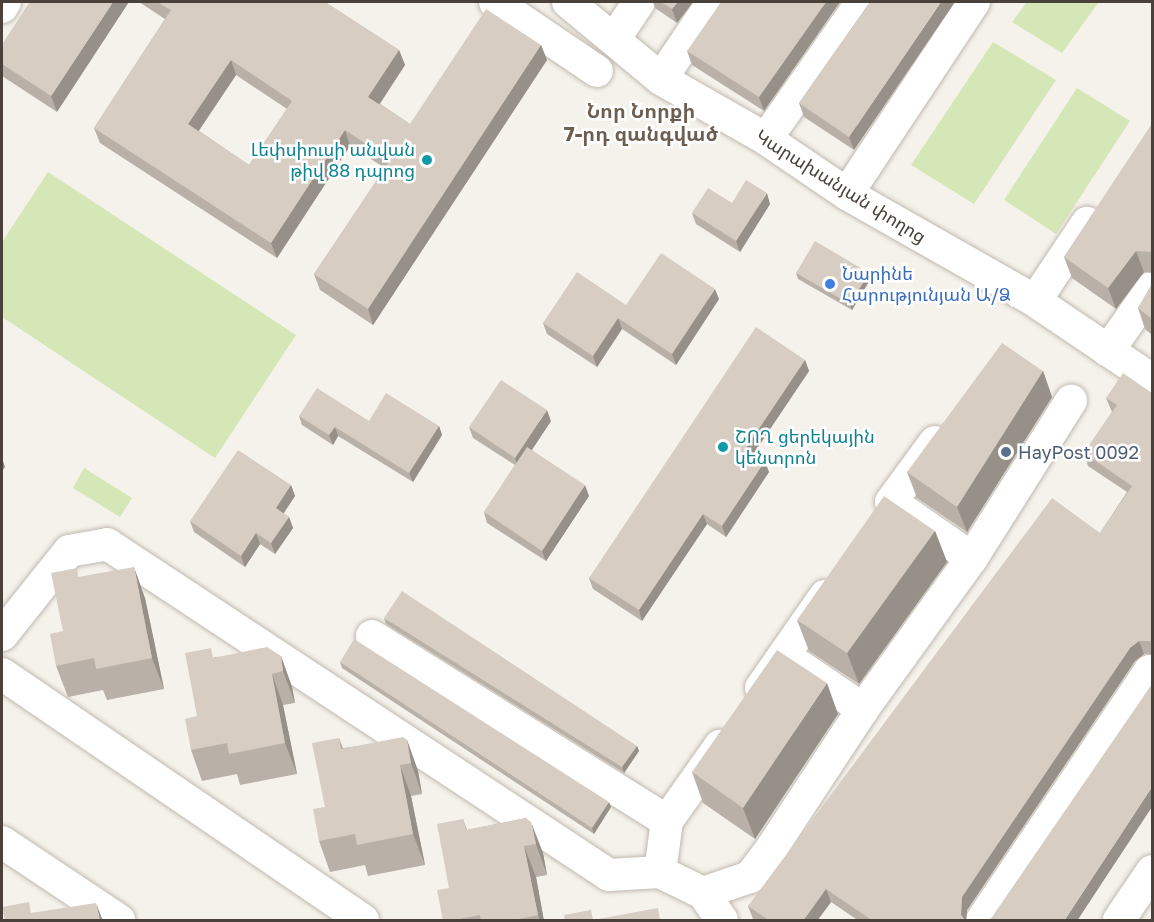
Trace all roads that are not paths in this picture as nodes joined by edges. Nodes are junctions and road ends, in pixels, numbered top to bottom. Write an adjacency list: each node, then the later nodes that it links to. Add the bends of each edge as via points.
1 (5, 2): 8 (street)
2 (495, 2): 10 (street)
3 (568, 2): 9 (street, Կարախանյան փողոց)
4 (639, 2): 9 (street)
5 (713, 2): 11 (street)
6 (862, 2): 12 (street)
7 (972, 2): 13 (street)
8 (2, 7)
9 (615, 38): 11 (street, Կարախանյան փողոց)
10 (597, 71)
11 (661, 79): 12 (street, Կարախանյան փողոց)
12 (766, 139): 13 (street, Կարախանյան փողոց)
13 (847, 194): 16 (street, Կարախանյան փողոց)
14 (1101, 202): 16 (street)
15 (1152, 288): 17 (street)
16 (1035, 301): 17 (street, Կարախանյան փողոց)
17 (1108, 351): 18 (street, Կարախանյան փողոց)
18 (1152, 380)
19 (1071, 401): 23 (street)
20 (953, 418): 21 (street)
21 (891, 502): 22 (street); 23 (street)
22 (871, 531)
23 (972, 558): 30 (street)
24 (844, 569): 27 (street)
25 (2, 635): 34 (street, via 69,551 106,544 609,875)
26 (372, 636): 31 (street)
27 (784, 656): 30 (street); 31 (street)
28 (1152, 671): 39 (street)
29 (2, 674): 37 (street)
30 (863, 708): 35 (street, via 750,877)
31 (667, 821): 34 (street)
32 (2, 842): 36 (street)
33 (1152, 871): 40 (street)
34 (660, 872): 35 (street)
35 (703, 893): 38 (street)
36 (119, 921)
37 (363, 921)
38 (722, 921)
39 (982, 921)
40 (1119, 921)

